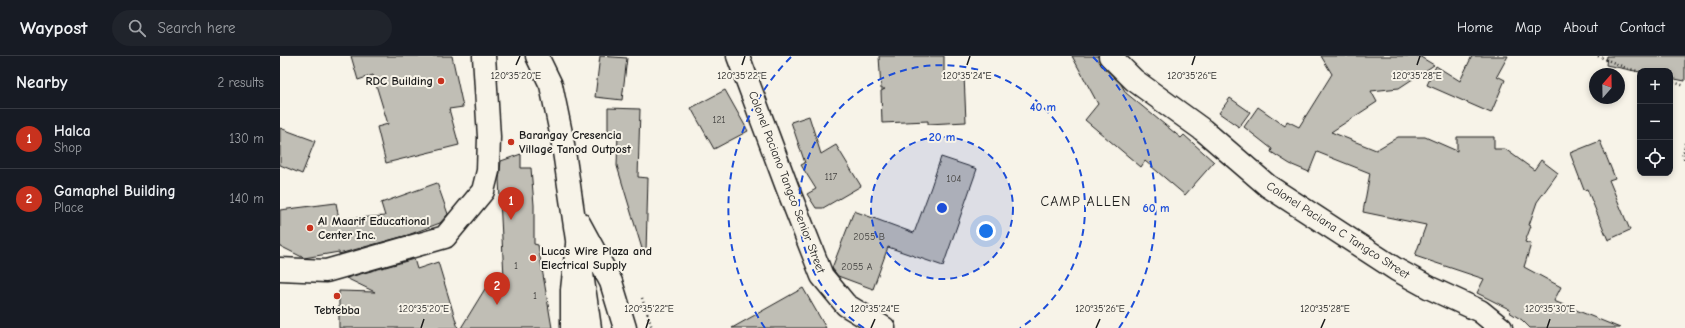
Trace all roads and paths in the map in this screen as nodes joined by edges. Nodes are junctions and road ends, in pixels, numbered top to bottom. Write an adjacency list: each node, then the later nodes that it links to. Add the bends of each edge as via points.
1 (484, 56): 14 (main road, via 489,137 488,171 483,191 445,237 326,271)
2 (537, 56): 12 (main road, via 551,85 562,138)
3 (738, 56): 20 (main road, Colonel Paciano Tangco Senior Street, via 822,276 846,304)
4 (1110, 56): 21 (main road, Colonel Paciana C Tangco Street, via 1134,80 1203,130 1268,186 1397,270 1480,311)
5 (1598, 56): 6 (path)
6 (1637, 71)
7 (1673, 82): 8 (path)
8 (1685, 86)
9 (1685, 143): 10 (path)
10 (1684, 153): 11 (path)
11 (1685, 161)
12 (572, 210): 13 (main road); 18 (main road, via 611,282)
13 (577, 245): 16 (main road, via 572,290); 17 (main road)
14 (280, 269)
15 (640, 291): 19 (path)
16 (572, 328)
17 (590, 328)
18 (625, 328)
19 (652, 328)
20 (884, 328)
21 (1501, 328)

